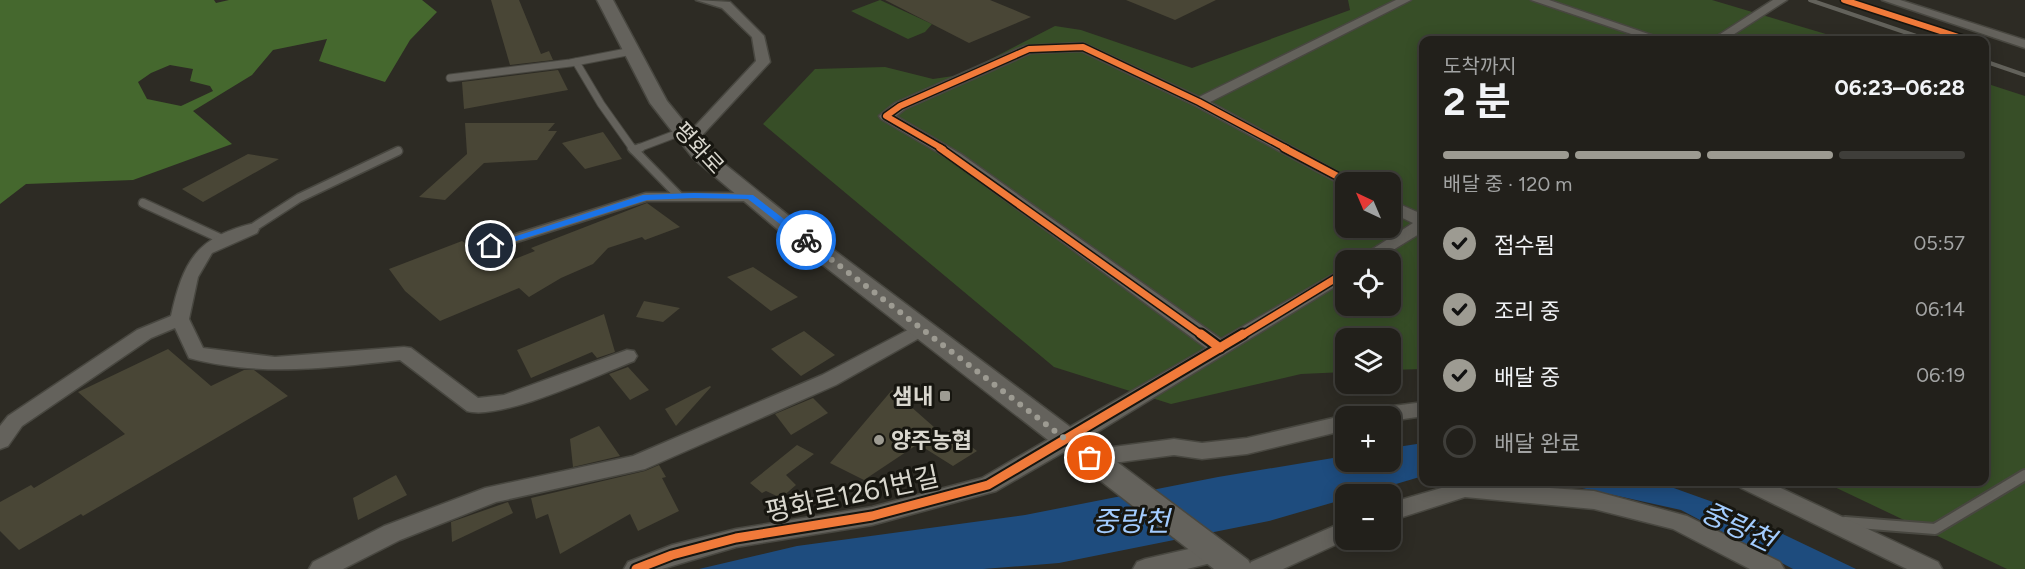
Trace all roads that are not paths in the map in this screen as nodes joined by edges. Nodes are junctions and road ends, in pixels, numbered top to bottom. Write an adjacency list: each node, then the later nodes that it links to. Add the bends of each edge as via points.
1 (605, 0): 10 (main road, 평화로)
2 (702, 0): 14 (street, via 726,5 758,36 763,62)
3 (1405, 0): 13 (street)
4 (1537, 0): 7 (street)
5 (1781, 0): 8 (street)
6 (1888, 0): 9 (street)
7 (1648, 36)
8 (1723, 36)
9 (2025, 44)
10 (632, 51): 11 (lane); 14 (main road, 평화로, via 660,103)
11 (576, 62): 12 (lane); 15 (lane)
12 (450, 78)
13 (1199, 102): 17 (street); 31 (street, via 1083,47 1029,49 900,106 886,116 956,157)
14 (685, 137): 15 (lane); 19 (main road, 평화로)
15 (634, 150): 18 (lane)
16 (398, 151): 24 (lane, via 299,198)
17 (1335, 175)
18 (680, 196): 19 (lane); 26 (lane, via 646,197)
19 (750, 196): 30 (main road, 평화로)
20 (143, 203): 25 (lane)
21 (1401, 211): 22 (street)
22 (1419, 220)
23 (1419, 226): 27 (street)
24 (251, 229): 25 (street)
25 (226, 241): 29 (street, via 206,250 189,278)
26 (491, 246)
27 (1381, 250)
28 (1335, 279): 31 (street, 평화로1261번길)
29 (180, 319): 32 (street, via 196,353 226,362 283,366 404,353 474,406 506,402); 36 (street, via 144,334 15,421)
30 (923, 328): 37 (main road, 평화로); 44 (street, via 829,380 637,463 494,494 392,533)
31 (1220, 348): 37 (street, 평화로1261번길)
32 (627, 356)
33 (1419, 409): 34 (street)
34 (1401, 411)
35 (1335, 425): 37 (street, via 1247,446 1202,451 1174,447)
36 (0, 441)
37 (1079, 449): 43 (main road, 평화로); 45 (street, 평화로1261번길, via 988,485 872,516 736,538)
38 (2025, 475): 41 (lane, via 1935,529)
39 (1758, 486): 41 (street)
40 (1401, 509): 48 (street, via 1465,489 1594,500 1679,522)
41 (1834, 521): 49 (street)
42 (1335, 535): 47 (street)
43 (1218, 555): 46 (street)
44 (321, 569)
45 (636, 569)
46 (1144, 569)
47 (1259, 569)
48 (1772, 569)
49 (1930, 569)

